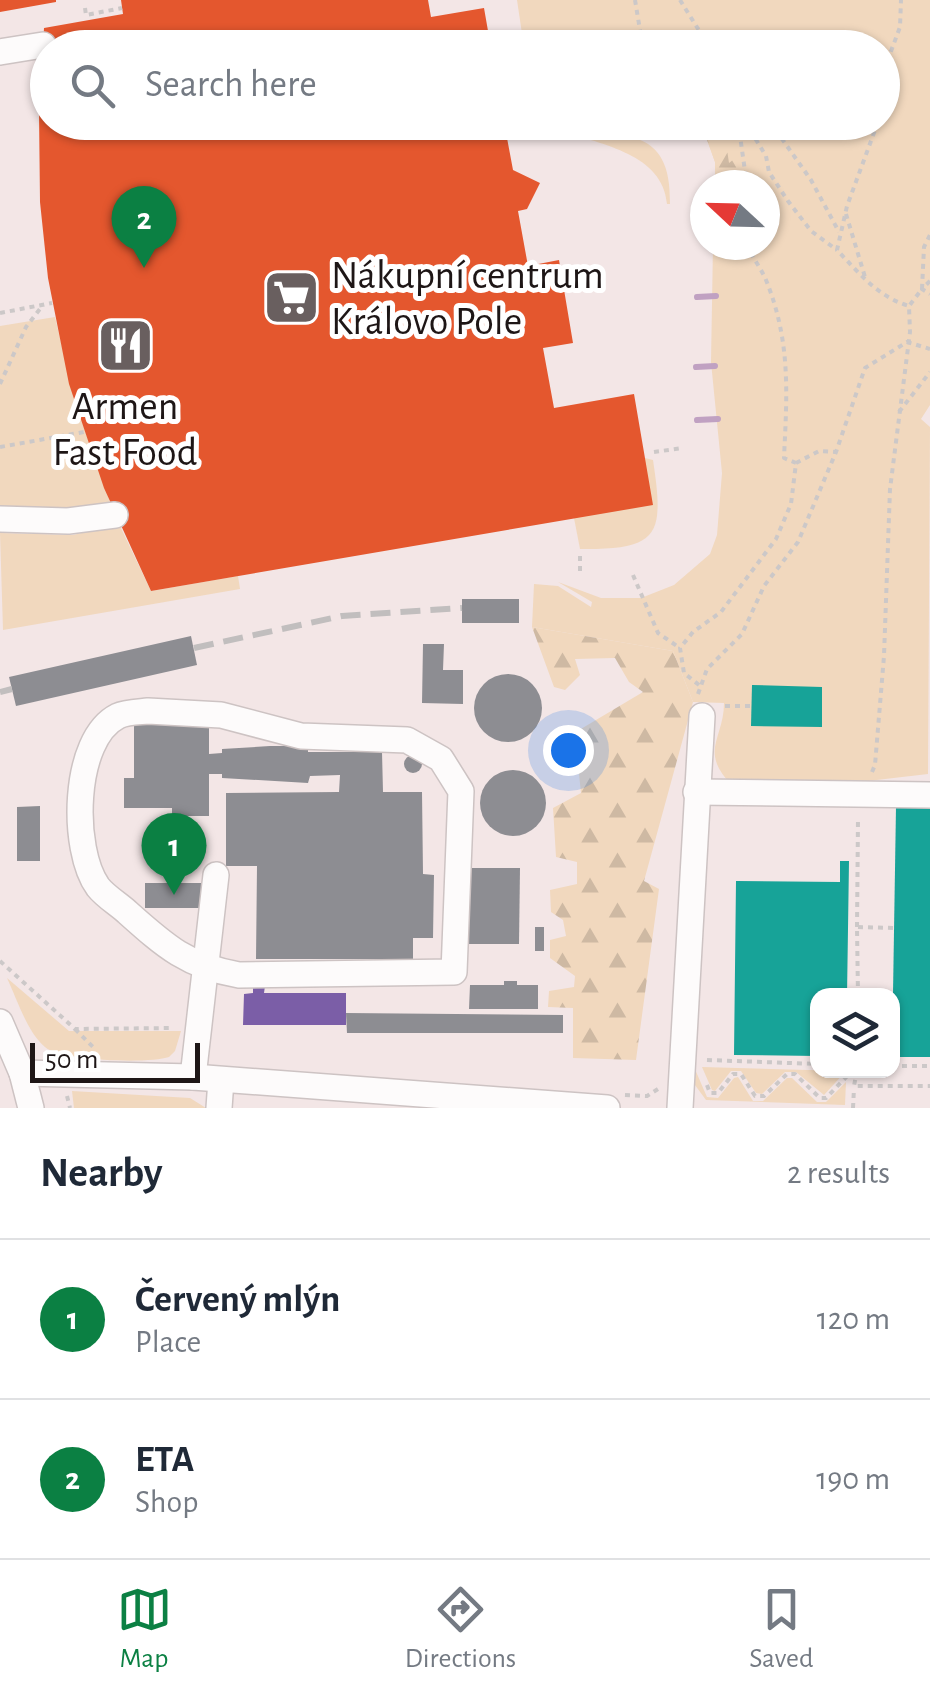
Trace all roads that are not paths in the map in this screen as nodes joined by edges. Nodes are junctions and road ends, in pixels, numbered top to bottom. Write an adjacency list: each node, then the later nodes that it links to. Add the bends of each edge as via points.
1 (30, 46): 2 (street)
2 (0, 52)
3 (115, 514): 4 (street)
4 (0, 519)
5 (702, 716): 6 (street)
6 (696, 792): 7 (street, via 859,808); 16 (street)
7 (930, 795)
8 (216, 876): 9 (street)
9 (206, 969): 9 (street, via 168,948 97,886 84,852 81,795 84,762 98,733 118,716 148,711 221,715 302,736 407,740 441,759 460,791 454,972 238,975); 11 (street)
10 (0, 1022): 13 (street)
11 (192, 1078): 12 (street); 13 (street)
12 (221, 1080): 14 (street); 15 (street)
13 (25, 1095)
14 (220, 1108)
15 (607, 1108)
16 (680, 1108)

